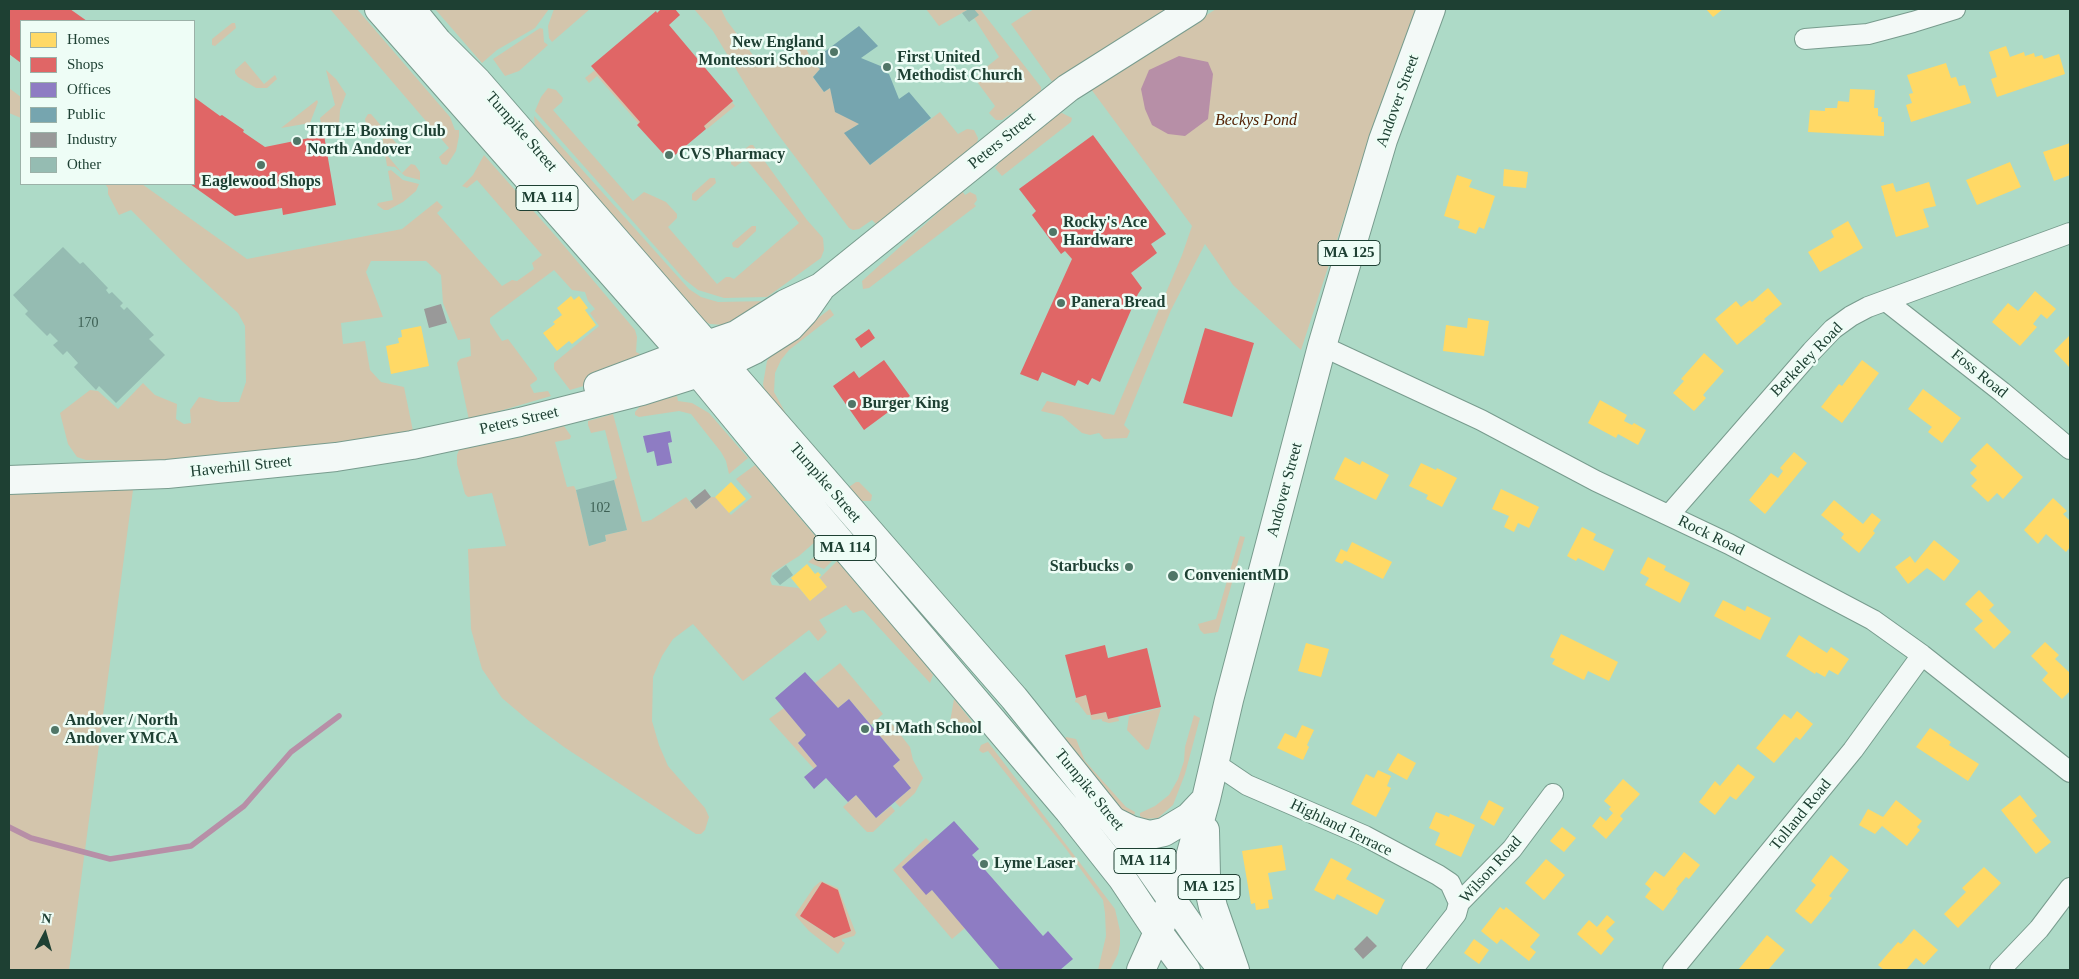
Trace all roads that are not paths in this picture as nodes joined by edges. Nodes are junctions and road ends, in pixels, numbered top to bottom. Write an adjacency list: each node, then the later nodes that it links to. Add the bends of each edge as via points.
1 (378, 9): 10 (main road, Turnpike Street / MA 114)
2 (411, 9): 10 (main road, Turnpike Street / MA 114, via 477,81)
3 (1193, 9): 10 (main road, Peters Street, via 1068,88 821,287 785,304)
4 (1431, 9): 9 (main road, Andover Street / MA 125, via 1383,140)
5 (1955, 9): 6 (street, via 1868,34)
6 (1805, 39)
7 (2070, 234): 8 (street, Berkeley Road)
8 (1886, 301): 12 (street, Foss Road); 14 (street, Berkeley Road, via 1851,316 1834,329)
9 (1322, 346): 14 (street, Rock Road, via 1480,420); 16 (main road, Andover Street / MA 125)
10 (703, 359): 11 (main road, Peters Street); 20 (main road, Turnpike Street / MA 114, via 1014,698); 24 (main road, Turnpike Street / MA 114, via 763,451 1069,811 1122,878)
11 (471, 432): 13 (main road, Haverhill Street, via 336,457 212,471)
12 (2070, 449)
13 (9, 480)
14 (1669, 515): 15 (street, Rock Road, via 1873,620)
15 (1922, 655): 17 (street, Rock Road); 30 (street, Tolland Road, via 1853,750)
16 (1213, 762): 19 (main road, Andover Street / MA 125); 23 (street, Highland Terrace, via 1247,784 1365,836 1438,875 1450,883)
17 (2070, 772)
18 (1554, 794): 23 (street, Wilson Road, via 1512,849)
19 (1206, 799): 20 (main road, via 1189,817 1164,832 1150,835); 22 (main road, Andover Street / MA 125, via 1190,857); 28 (main road, MA 125, via 1206,876)
20 (1114, 822): 22 (main road, Turnpike Street / MA 114)
21 (2070, 888): 31 (street, via 2039,929)
22 (1172, 902): 24 (main road, Andover Street / MA 125); 27 (main road, Turnpike Street / MA 114)
23 (1459, 903): 29 (street, Wilson Road, via 1456,914)
24 (1158, 932): 25 (main road, Andover Street); 26 (main road, Turnpike Street / MA 114)
25 (1141, 970)
26 (1186, 970)
27 (1223, 970)
28 (1235, 970)
29 (1412, 970)
30 (1673, 970)
31 (2000, 970)

